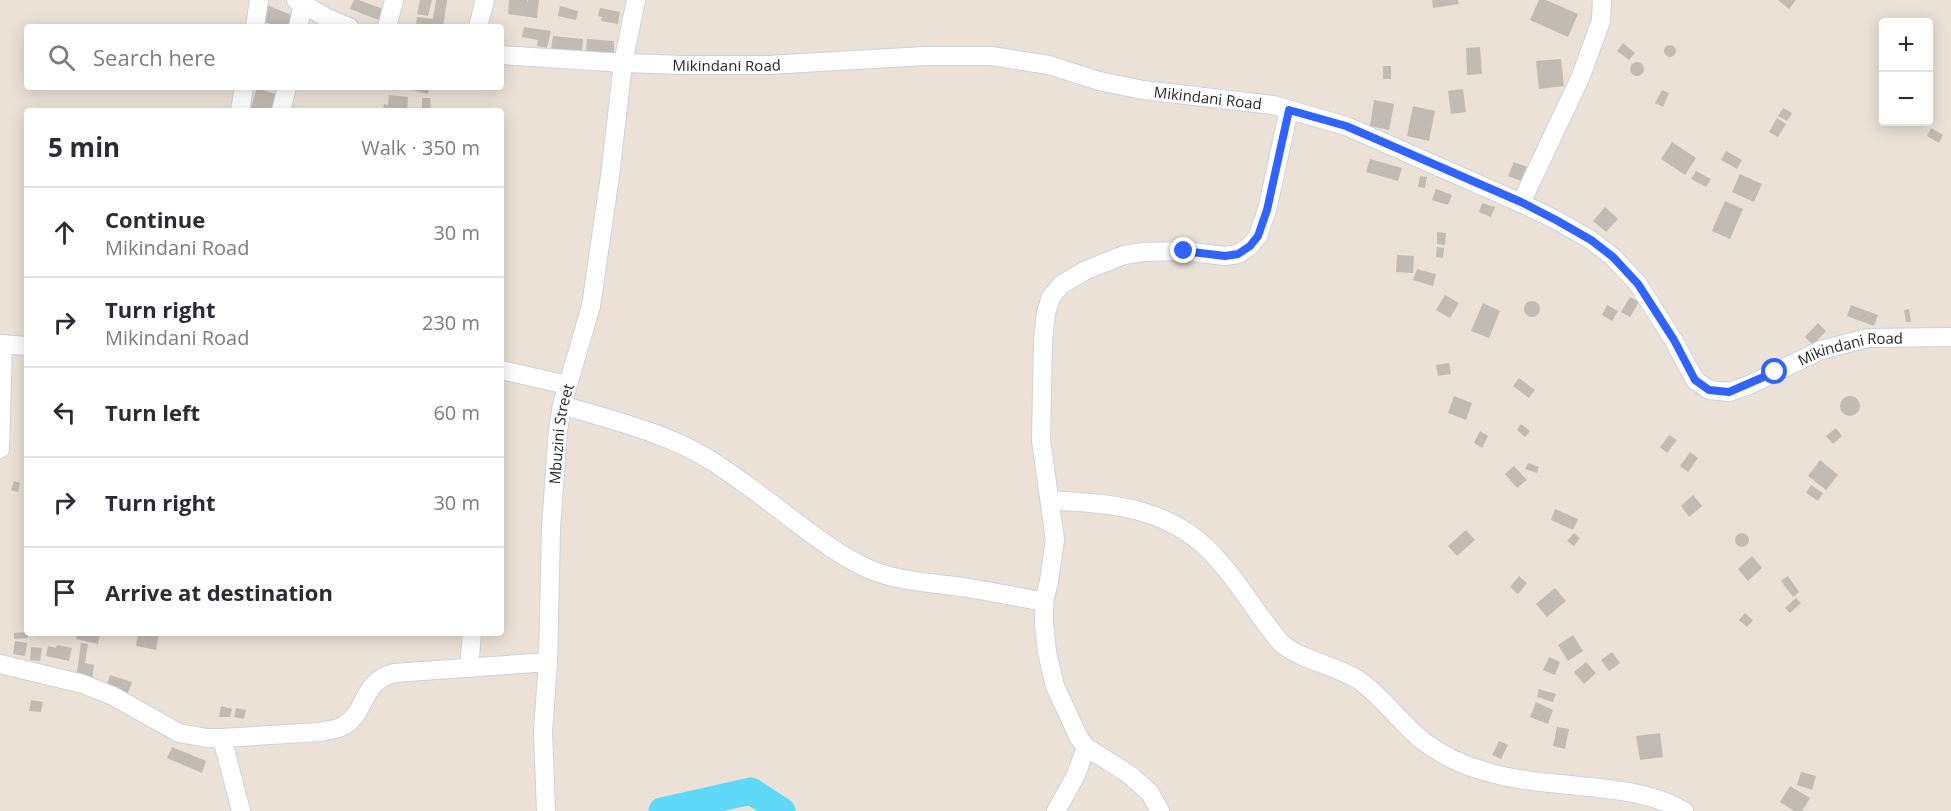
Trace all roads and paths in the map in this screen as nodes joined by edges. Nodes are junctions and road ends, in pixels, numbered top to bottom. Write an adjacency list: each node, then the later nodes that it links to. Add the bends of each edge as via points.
1 (259, 0): 7 (street)
2 (394, 0): 10 (street)
3 (485, 0): 11 (street)
4 (636, 0): 13 (street, Mbuzini Street)
5 (1602, 0): 19 (street, via 1601,21 1581,76)
6 (301, 2): 8 (street); 9 (street)
7 (255, 24)
8 (298, 24)
9 (342, 24)
10 (388, 24)
11 (479, 24)
12 (504, 55): 13 (street, Mikindani Road)
13 (623, 63): 18 (street, Mikindani Road, via 768,65 991,56 1049,65 1143,90); 24 (street, Mbuzini Street, via 591,306)
14 (244, 90): 16 (street)
15 (286, 90): 17 (street)
16 (240, 108)
17 (282, 108)
18 (1289, 110): 19 (street, Mikindani Road, via 1346,126); 27 (street, via 1267,210 1250,246 1225,256 1184,251 1124,255 1084,271 1061,285 1051,297 1043,340 1041,406 1041,440)
19 (1521, 202): 20 (street, Mikindani Road, via 1613,257 1638,284 1695,380 1709,390 1729,392 1821,350 1868,338)
20 (1951, 337)
21 (1, 344): 22 (street); 26 (street)
22 (24, 346)
23 (504, 371): 24 (street)
24 (567, 385): 25 (street, Mbuzini Street)
25 (562, 405): 28 (street, via 669,438 692,449 807,532 884,576); 30 (street, Mbuzini Street, via 554,473)
26 (0, 449)
27 (1050, 501): 28 (street, via 1055,540); 39 (street, via 1106,503 1142,511 1178,526 1218,559 1282,644 1362,682 1422,740 1448,757 1519,780 1623,792 1653,798)
28 (1044, 602): 34 (street, via 1047,652 1055,686)
29 (472, 636): 32 (street)
30 (548, 662): 32 (street); 36 (street, Mbuzini Street, via 543,731)
31 (0, 664): 33 (street, via 93,688 179,733)
32 (470, 668): 33 (street, via 378,678 356,714 335,729)
33 (222, 738): 35 (street)
34 (1086, 747): 37 (street, via 1076,776); 38 (street, via 1130,775 1149,793)
35 (241, 811)
36 (546, 811)
37 (1056, 811)
38 (1160, 811)
39 (1684, 811)

